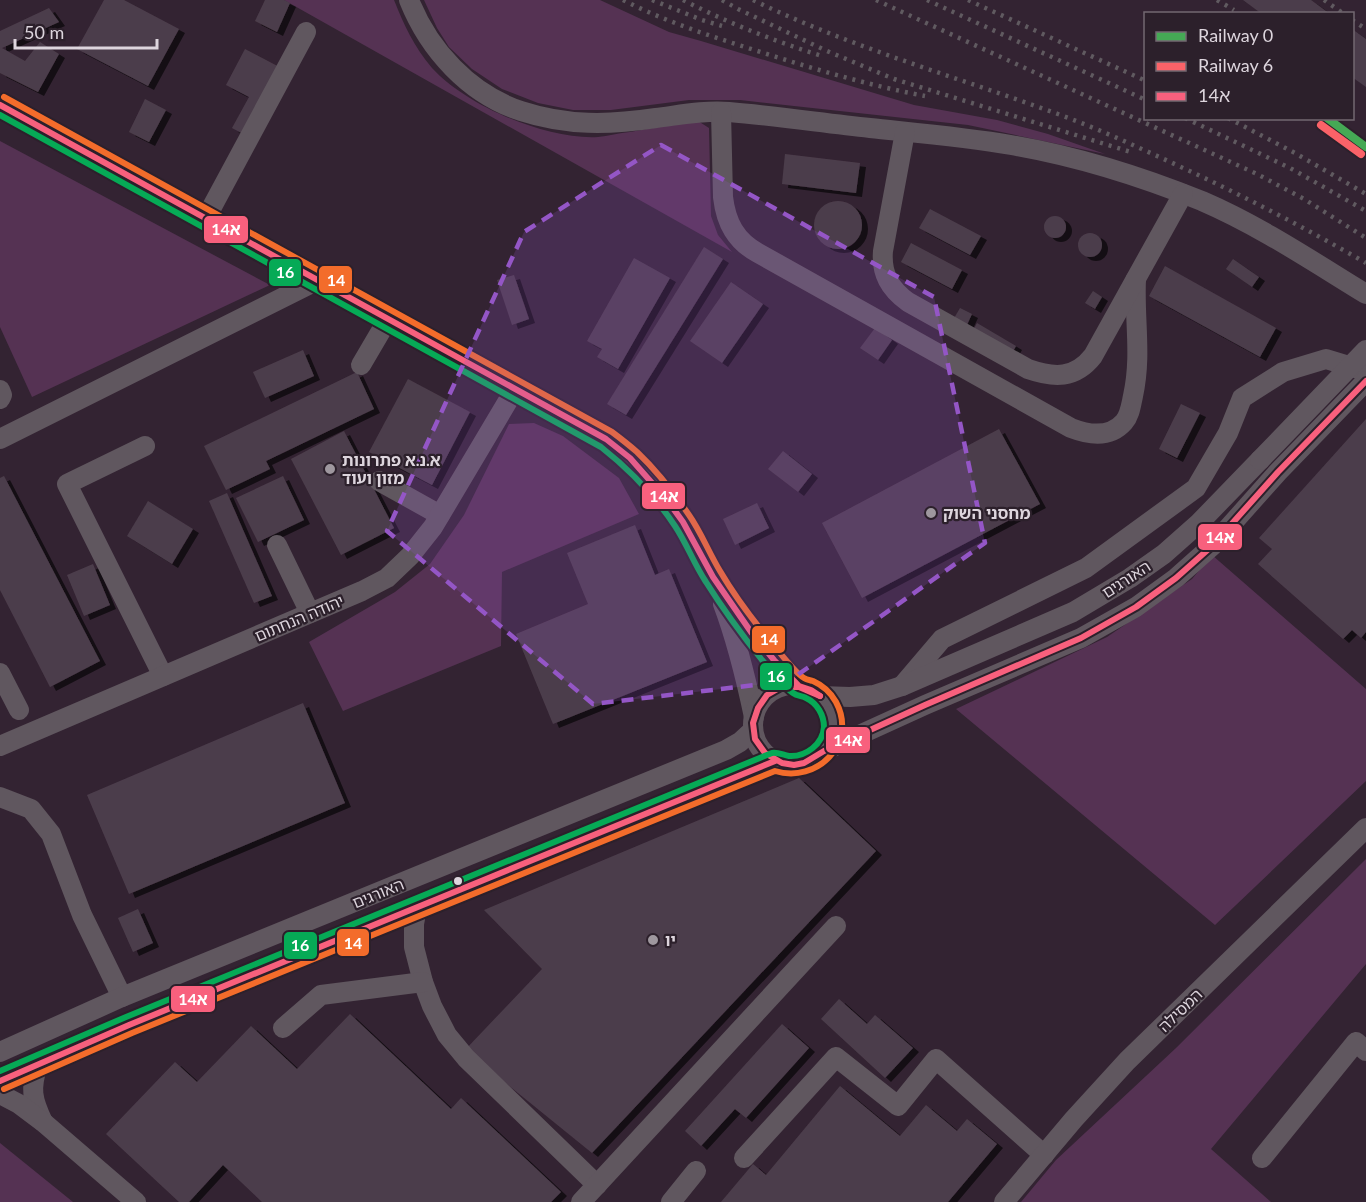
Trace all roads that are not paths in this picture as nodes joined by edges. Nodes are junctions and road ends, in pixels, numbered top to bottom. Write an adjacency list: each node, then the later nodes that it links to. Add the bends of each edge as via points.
1 (409, 0): 4 (street, via 429,39 447,61 467,81 518,110 582,123)
2 (306, 32): 7 (street)
3 (0, 105): 7 (street)
4 (721, 112): 5 (street); 8 (street, via 725,211 732,230 746,245 1065,426 1105,433 1118,428 1128,416 1138,362)
5 (905, 132): 6 (street, via 1046,152); 8 (street, via 883,257 889,284 908,302 1028,369 1059,375 1078,370 1094,356)
6 (1184, 194): 8 (street); 10 (street, via 1261,230)
7 (206, 218): 9 (street)
8 (1136, 279)
9 (318, 280): 11 (street); 19 (street)
10 (1366, 294)
11 (388, 319): 13 (street); 16 (street)
12 (1366, 350): 29 (street, האורגים, bridge, via 1199,523 1164,554 1073,612)
13 (361, 364)
14 (1366, 371): 29 (street, via 1326,358 1283,372 1242,398 1228,433 1196,488 1086,568 942,639)
15 (1366, 381): 34 (street, האורגים, via 1212,546 1136,607 1081,638)
16 (515, 389): 22 (street, יהודה הנחתום); 24 (street, via 606,439 630,458 683,522)
17 (0, 390): 18 (street)
18 (0, 399)
19 (0, 439)
20 (145, 446): 27 (street, via 67,484)
21 (379, 481): 22 (street)
22 (440, 515): 25 (street, יהודה הנחתום, via 410,556 387,578)
23 (277, 545): 25 (street)
24 (713, 577): 28 (street, via 751,632); 32 (street, via 746,678)
25 (310, 613): 27 (street, יהודה הנחתום)
26 (0, 673): 31 (street)
27 (163, 676): 33 (street, יהודה הנחתום)
28 (799, 686): 30 (street); 32 (street, via 776,689 766,696 758,705)
29 (902, 686): 30 (street, האורגים, via 850,698)
30 (820, 696): 34 (street, via 828,706 833,729)
31 (19, 710)
32 (753, 724): 35 (street, via 757,742); 43 (street, האורגים, via 740,742 726,750)
33 (0, 746)
34 (824, 751): 35 (street, via 801,764)
35 (775, 761): 38 (street, האורגים)
36 (0, 797): 43 (street, via 31,809 51,834 82,915)
37 (1366, 828): 51 (street, המסילה, via 1127,1061)
38 (417, 908): 39 (street, האורגים); 41 (street)
39 (379, 923): 41 (street); 47 (street, האורגים)
40 (836, 926): 55 (street)
41 (414, 947): 42 (street)
42 (423, 982): 44 (street, via 321,994); 55 (street, via 447,1035 465,1059)
43 (122, 997): 46 (street, האורגים)
44 (283, 1028)
45 (1366, 1051): 53 (street, via 1356,1042)
46 (0, 1052)
47 (38, 1064): 48 (street, האורגים); 50 (street, via 33,1094)
48 (0, 1081)
49 (0, 1094): 50 (street)
50 (43, 1122): 56 (street)
51 (1044, 1155): 52 (street, via 936,1059 898,1106 836,1057); 59 (street, המסילה)
52 (744, 1158)
53 (1262, 1158)
54 (696, 1172): 58 (street)
55 (597, 1185): 57 (street)
56 (136, 1202)
57 (581, 1202)
58 (671, 1202)
59 (1004, 1202)

